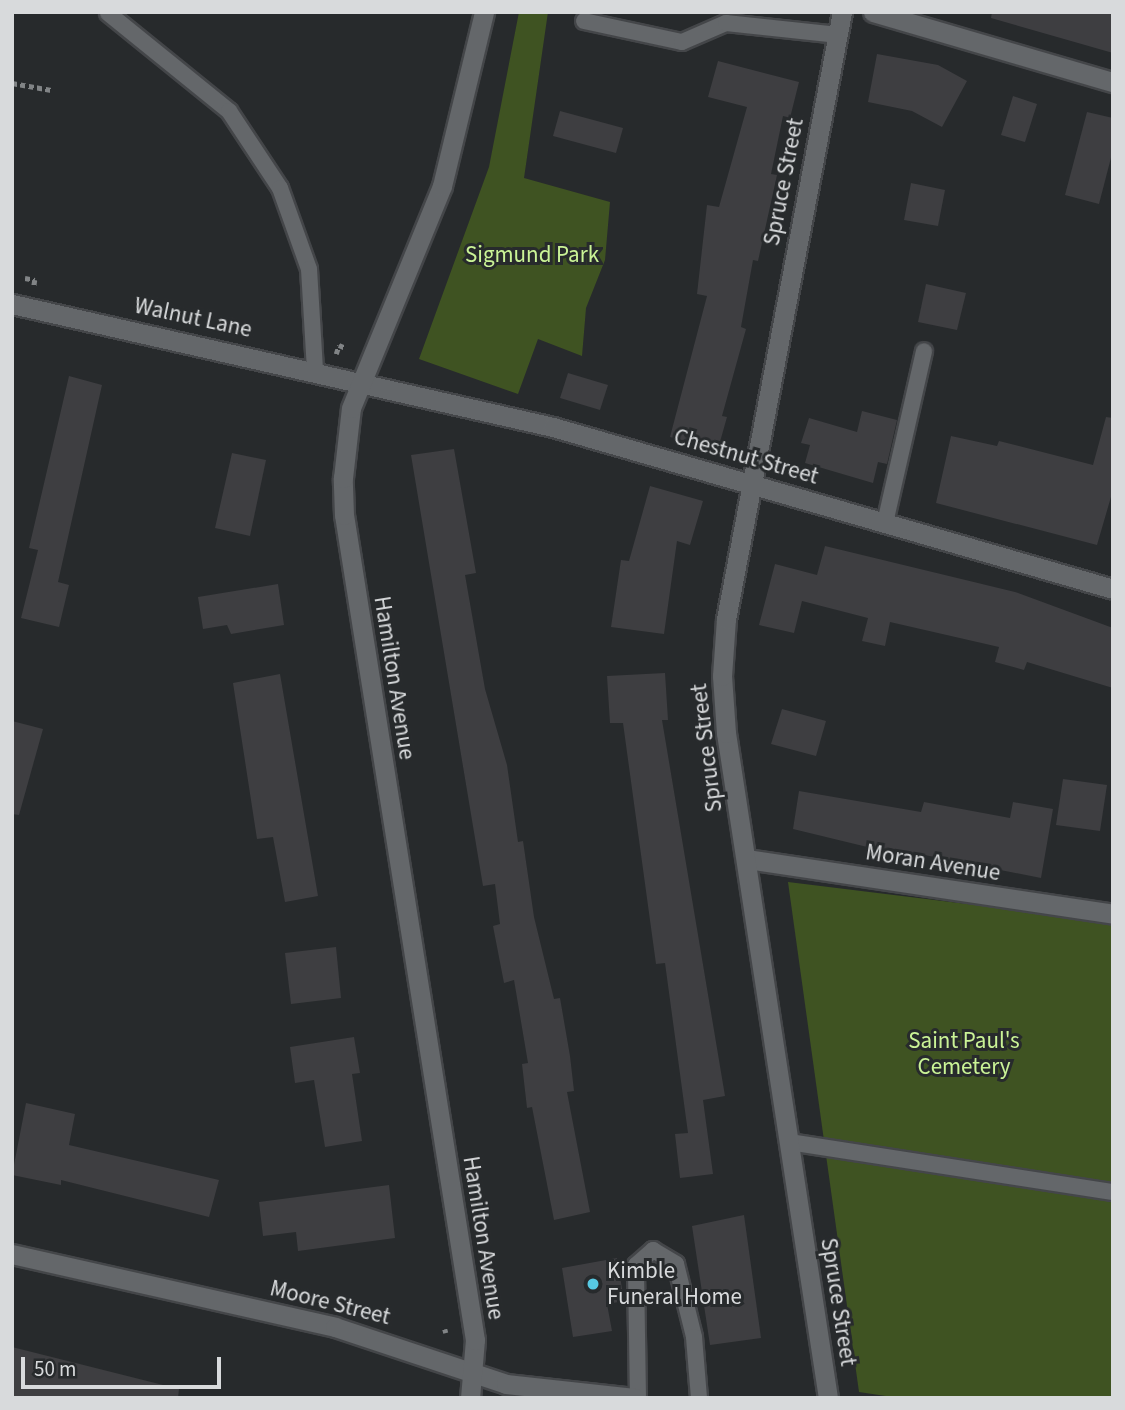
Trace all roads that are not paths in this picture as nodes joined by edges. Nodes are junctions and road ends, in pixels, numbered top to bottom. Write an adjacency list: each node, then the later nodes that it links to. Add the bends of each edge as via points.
1 (484, 12): 11 (street, Hamilton Avenue, via 442,186)
2 (842, 12): 6 (street, Spruce Street)
3 (873, 12): 7 (street)
4 (108, 13): 10 (lane, via 229,111 266,165 298,229 309,269)
5 (584, 21): 6 (lane, via 682,41 726,23)
6 (838, 35): 12 (street, Spruce Street)
7 (1113, 82)
8 (12, 304): 10 (street, Walnut Lane)
9 (924, 351): 13 (lane)
10 (315, 369): 11 (street, Walnut Lane)
11 (363, 381): 12 (street, Chestnut Street); 20 (street, Hamilton Avenue, via 345,439 344,515 475,1340)
12 (751, 484): 13 (street, Chestnut Street); 15 (street, Spruce Street, via 726,619 722,676)
13 (885, 523): 14 (street, Chestnut Street)
14 (1113, 589)
15 (747, 859): 16 (street, Moran Avenue); 17 (street, Spruce Street)
16 (1113, 914)
17 (789, 1142): 18 (lane); 24 (street, Spruce Street)
18 (1113, 1192)
19 (12, 1254): 20 (street, Moore Street, via 335,1327)
20 (472, 1369): 21 (street, Hamilton Avenue); 22 (street, Moore Street, via 506,1384)
21 (470, 1398)
22 (636, 1398): 23 (lane, via 636,1265 653,1250 676,1264 694,1337)
23 (699, 1398)
24 (828, 1398)

